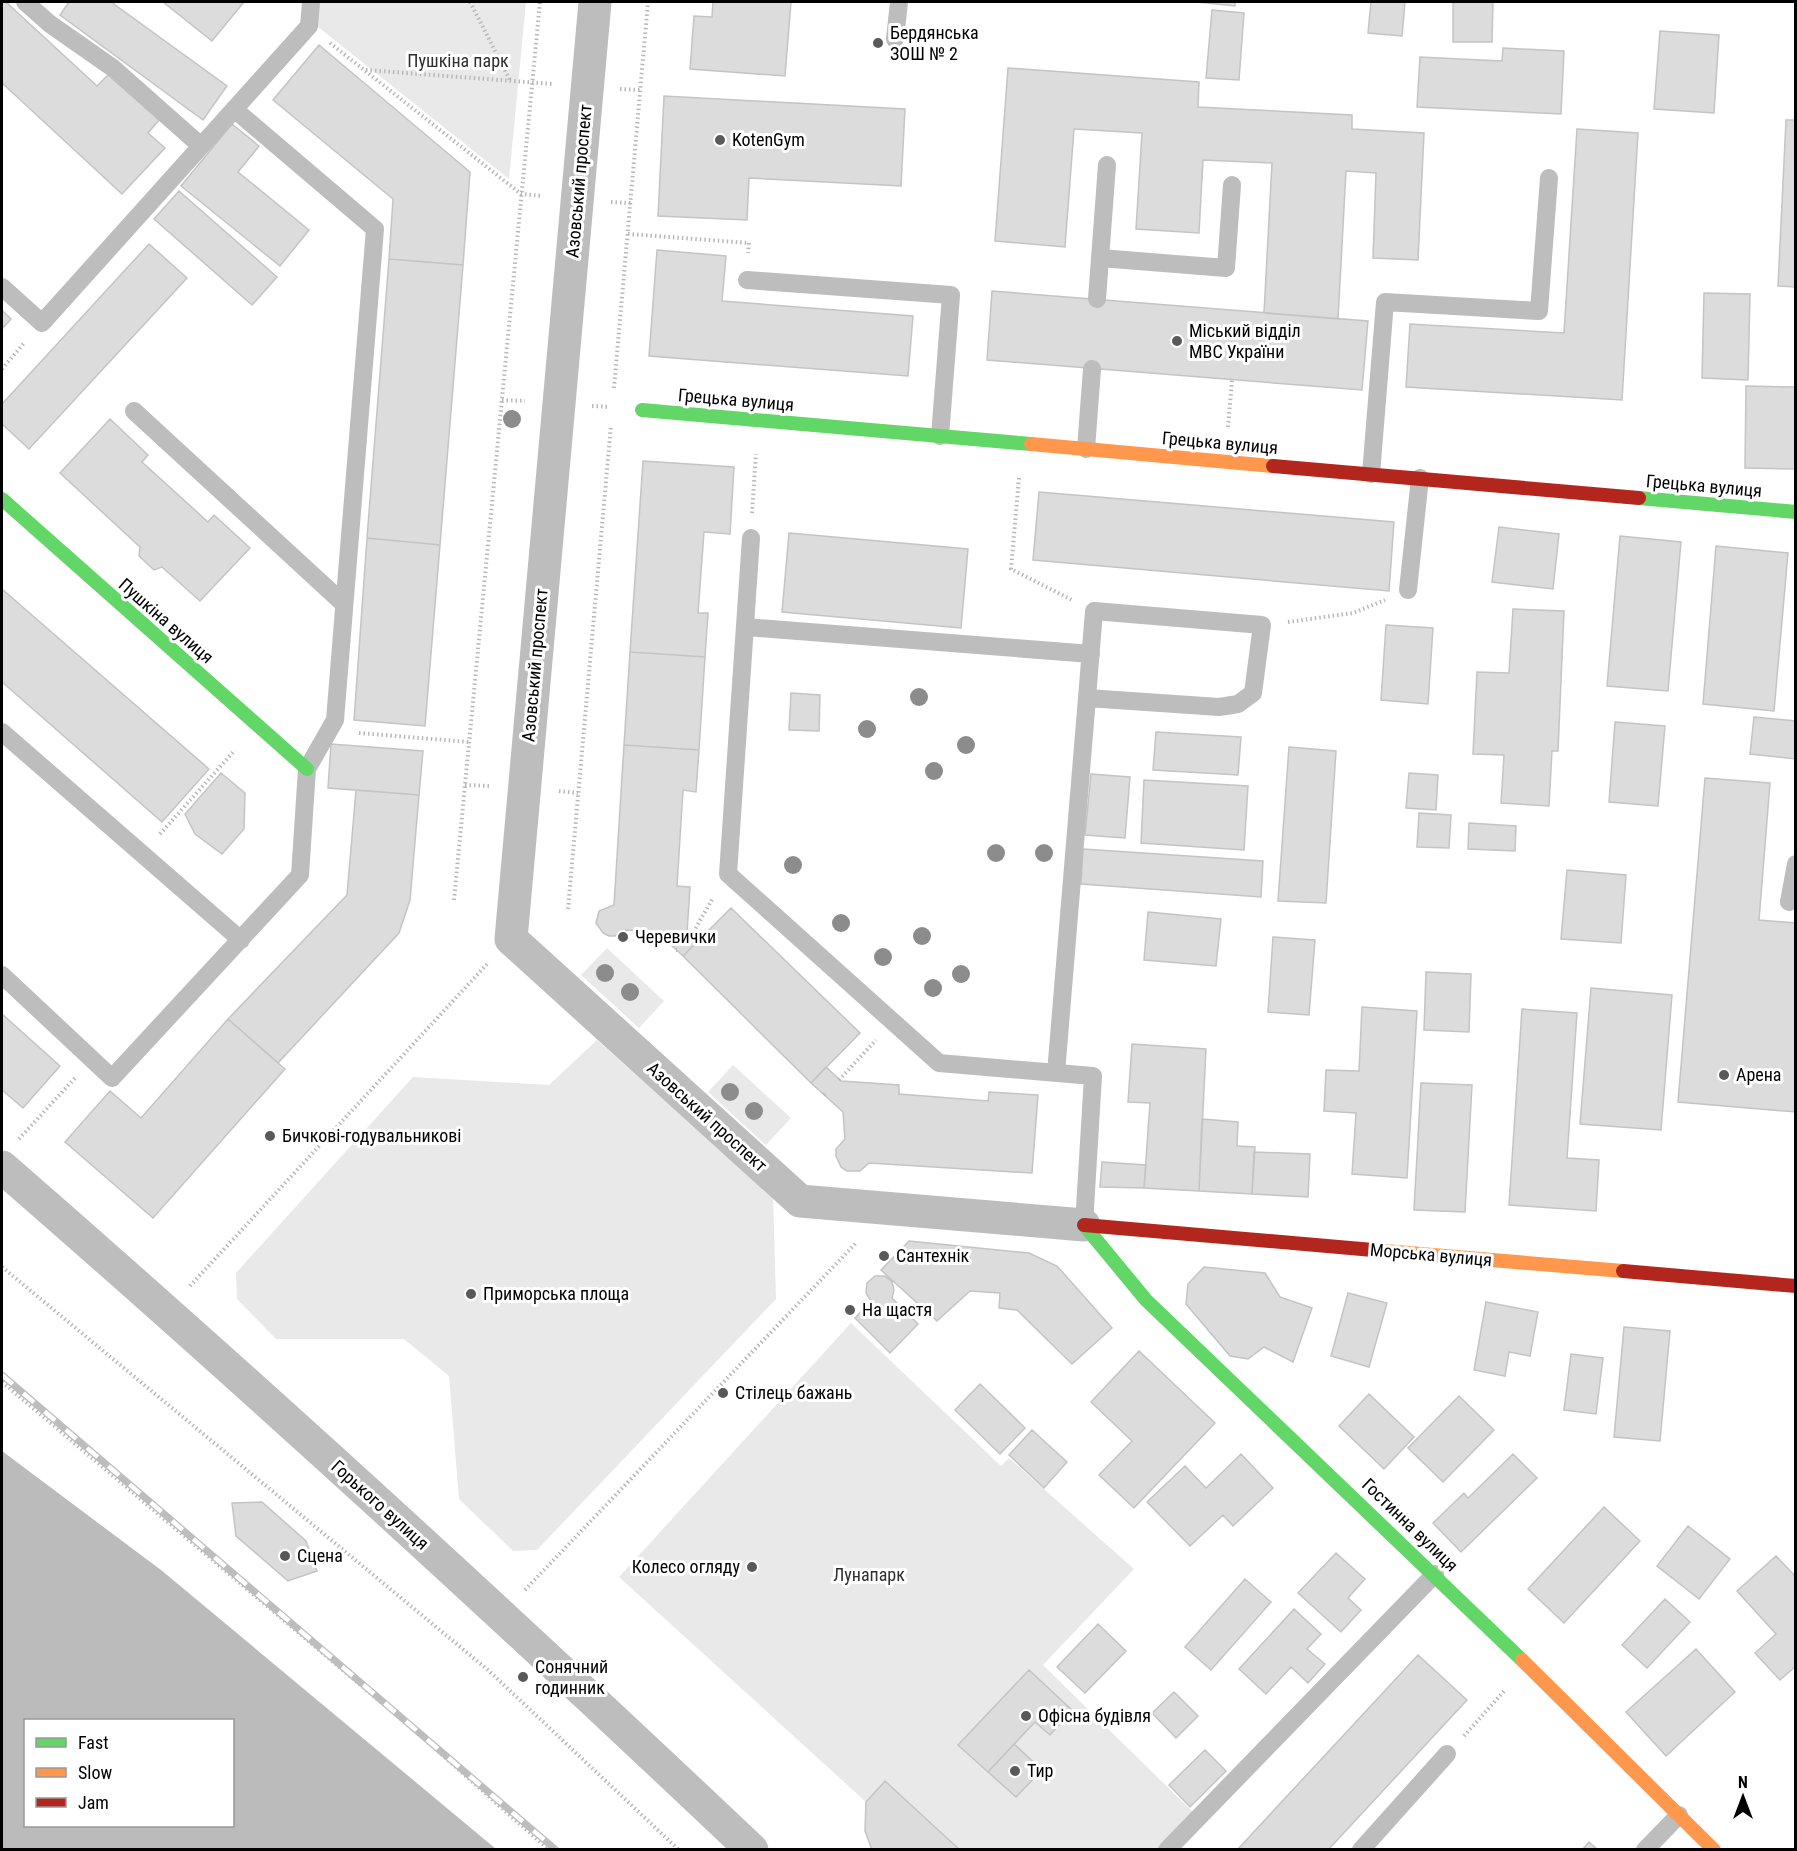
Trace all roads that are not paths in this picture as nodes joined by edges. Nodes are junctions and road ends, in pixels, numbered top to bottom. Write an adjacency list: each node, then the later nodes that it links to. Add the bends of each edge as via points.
1 (25, 2): 7 (lane, via 113,68)
2 (311, 2): 6 (lane, via 309,26)
3 (595, 2): 38 (street, Азовський проспект, via 511,939 800,1201)
4 (898, 2): 5 (lane)
5 (895, 39)
6 (234, 109): 7 (lane); 26 (lane, via 375,229)
7 (201, 146): 13 (lane, via 42,323)
8 (1107, 165): 11 (lane)
9 (1549, 178): 20 (lane, via 1539,310 1385,302)
10 (1232, 185): 11 (lane, via 1226,268)
11 (1100, 258): 14 (lane)
12 (747, 280): 18 (lane, via 951,295)
13 (2, 287)
14 (1097, 299)
15 (1092, 369): 19 (lane)
16 (642, 410): 18 (street, Грецька вулиця)
17 (134, 411): 26 (lane)
18 (940, 436): 19 (street, Грецька вулиця)
19 (1086, 449): 20 (street, Грецька вулиця)
20 (1371, 474): 21 (street, Грецька вулиця)
21 (1420, 478): 23 (street, Грецька вулиця); 25 (lane)
22 (2, 499): 31 (street, Пушкіна вулиця)
23 (1796, 512)
24 (751, 538): 27 (lane)
25 (1408, 590)
26 (344, 604): 31 (lane, via 335,720)
27 (745, 627): 28 (lane); 36 (lane, via 728,874 939,1063)
28 (1091, 654): 29 (lane); 29 (lane, via 1094,611 1262,626 1253,693 1238,704 1218,707)
29 (1087, 698): 36 (lane)
30 (2, 732): 34 (lane)
31 (306, 769): 34 (lane, via 300,875)
32 (1796, 864): 33 (lane)
33 (1789, 902)
34 (241, 940): 35 (lane, via 112,1078)
35 (2, 975)
36 (1056, 1073): 38 (lane, via 1093,1076)
37 (9, 1155): 43 (street, Горького вулиця, via 166,1312 501,1614)
38 (1075, 1224): 39 (street, Морська вулиця); 40 (street, Гостинна вулиця, via 1146,1300)
39 (1796, 1286)
40 (1435, 1574): 42 (street, Гостинна вулиця); 44 (lane)
41 (1447, 1754): 45 (lane)
42 (1679, 1815): 46 (lane); 47 (street, Гостинна вулиця)
43 (752, 1850)
44 (1167, 1850)
45 (1361, 1850)
46 (1645, 1850)
47 (1714, 1850)

